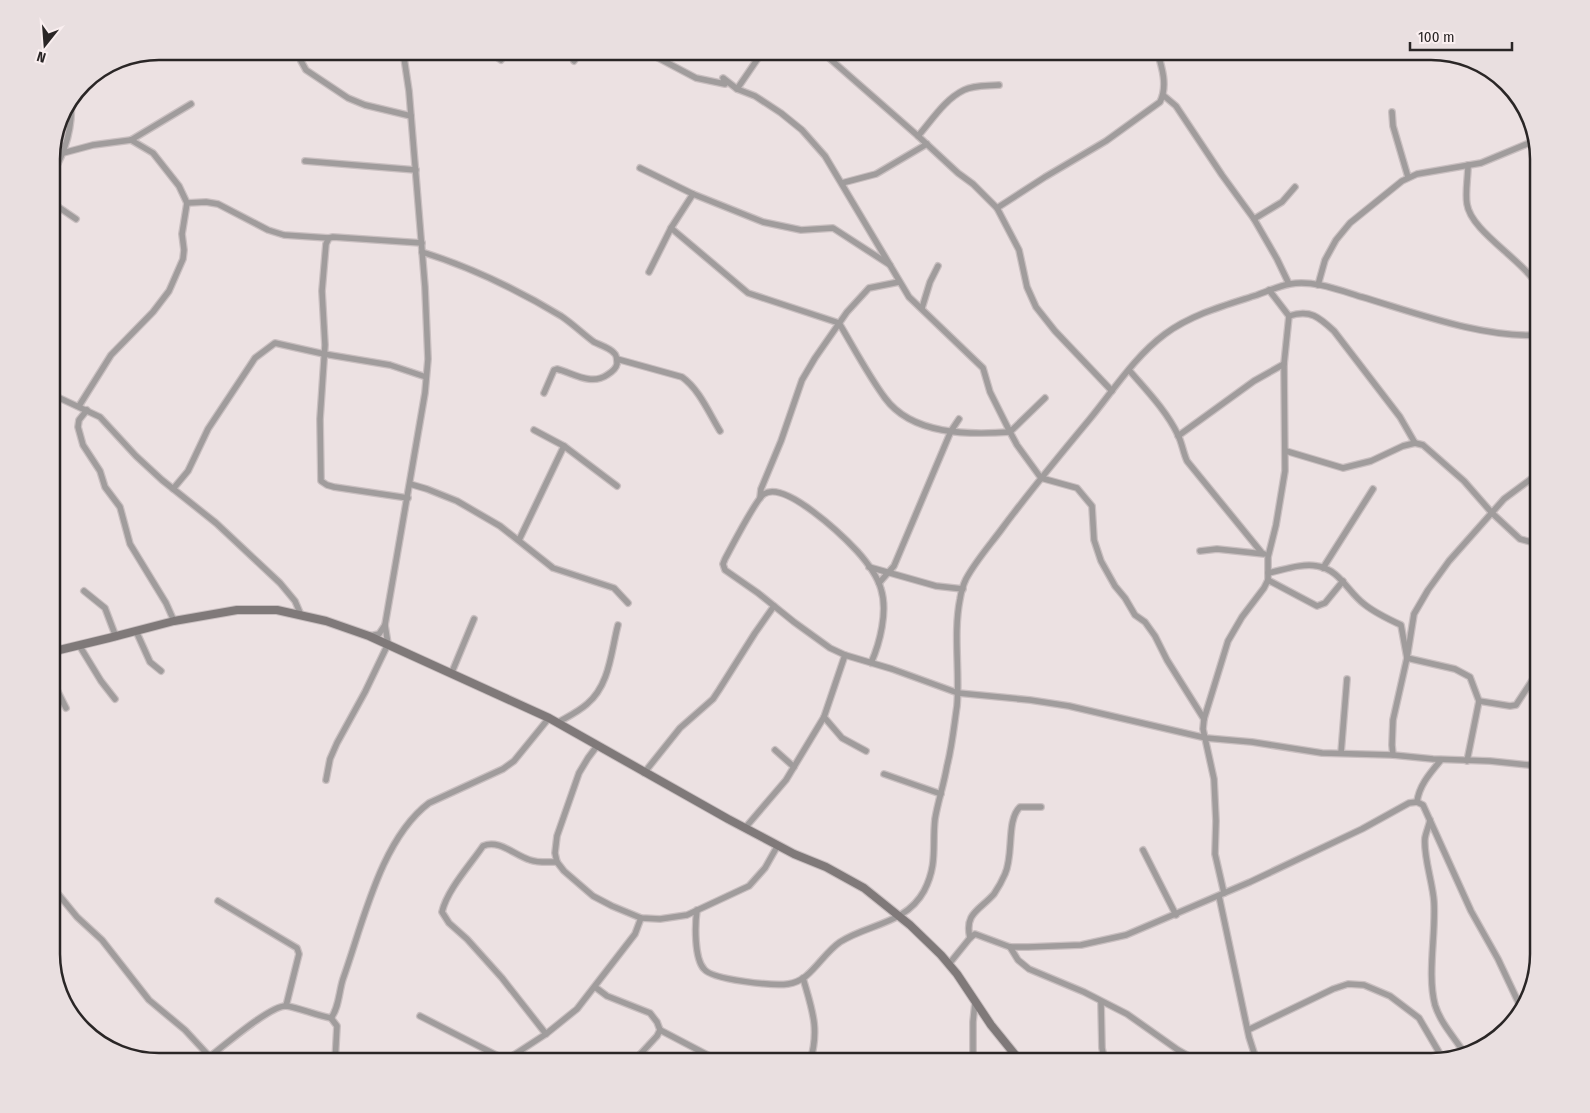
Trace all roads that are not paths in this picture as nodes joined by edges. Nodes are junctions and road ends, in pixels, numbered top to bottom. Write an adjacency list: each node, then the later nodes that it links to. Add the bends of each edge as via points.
1 (301, 60): 13 (street, via 306,70 348,98)
2 (404, 60): 13 (street)
3 (662, 60): 8 (street, via 696,78 725,84 723,78)
4 (757, 60): 8 (street)
5 (832, 60): 14 (street)
6 (1160, 60): 9 (street)
7 (999, 85): 14 (street, via 979,86 954,96)
8 (737, 89): 25 (street, via 781,112 802,130 825,156)
9 (1164, 95): 30 (street, via 1160,102 1106,141); 32 (street, via 1176,106)
10 (191, 104): 15 (street)
11 (1392, 112): 24 (street)
12 (71, 113): 18 (street)
13 (411, 116): 23 (street)
14 (918, 136): 16 (street)
15 (131, 140): 18 (street); 28 (street, via 153,153 179,186)
16 (927, 144): 25 (street, via 876,174); 30 (street)
17 (1529, 144): 21 (street)
18 (63, 153): 19 (street)
19 (60, 159)
20 (305, 161): 23 (street)
21 (1468, 165): 24 (street); 40 (street, via 1469,212)
22 (640, 168): 27 (street)
23 (416, 170): 35 (street)
24 (1408, 177): 43 (street, via 1350,223 1325,260)
25 (842, 183): 38 (street)
26 (1295, 187): 32 (street, via 1282,202)
27 (693, 194): 33 (street); 38 (street, via 785,228 833,228)
28 (187, 203): 34 (street, via 218,204 284,235); 58 (street, via 182,234 183,260 169,291 111,355)
29 (60, 208): 31 (street)
30 (997, 208): 54 (street, via 1019,250 1027,287 1036,307)
31 (76, 219)
32 (1254, 219): 42 (street)
33 (671, 228): 39 (street); 47 (street, via 748,293)
34 (328, 238): 35 (street); 49 (street, via 322,292)
35 (422, 243): 36 (street)
36 (422, 252): 50 (street, via 484,276 526,297 615,353); 53 (street, via 428,336)
37 (938, 266): 45 (street)
38 (892, 267): 41 (street)
39 (650, 272)
40 (1530, 275)
41 (899, 282): 45 (street); 47 (street, via 869,288)
42 (1289, 284): 43 (street); 44 (street)
43 (1318, 285): 48 (street, via 1489,332)
44 (1269, 290): 46 (street); 52 (street, via 1189,320 1165,334)
45 (922, 308): 64 (street, via 983,368 990,392)
46 (1289, 316): 51 (street); 66 (street, via 1310,313 1334,331 1400,417)
47 (839, 323): 63 (street, via 886,400 916,422); 76 (street, via 802,380)
48 (1530, 335)
49 (324, 354): 53 (street, via 390,364); 73 (street, via 275,343 255,358 208,429 188,470); 75 (street, via 321,480 334,487)
50 (617, 359): 55 (street, via 614,369 594,380 554,370); 62 (street, via 682,377)
51 (1284, 364): 65 (street, via 1254,381); 68 (street)
52 (1129, 370): 54 (street); 65 (street)
53 (426, 377): 71 (street)
54 (1112, 391): 69 (street)
55 (544, 393)
56 (60, 398): 58 (street)
57 (1044, 398): 64 (street)
58 (79, 406): 59 (street)
59 (87, 410): 73 (street, via 100,417); 96 (street, via 78,427 82,445 100,471 105,487 120,506 130,544)
60 (959, 419): 63 (street)
61 (534, 430): 67 (street)
62 (720, 430)
63 (951, 431): 64 (street); 85 (street, via 894,566)
64 (1010, 432): 69 (street)
65 (1178, 436): 81 (street, via 1187,461)
66 (1414, 443): 68 (street, via 1371,461 1343,468); 77 (street, via 1423,445 1450,467)
67 (564, 446): 72 (street); 78 (street)
68 (1286, 451): 82 (street, via 1281,500)
69 (1041, 478): 90 (street, via 980,558); 119 (street, via 1077,488 1092,506 1094,540 1101,561 1135,615 1155,636)
70 (1530, 480): 77 (street, via 1504,499)
71 (410, 484): 75 (street); 78 (street, via 457,502)
72 (617, 486)
73 (173, 489): 94 (street, via 216,523 280,583)
74 (1373, 489): 84 (street)
75 (408, 498): 97 (street)
76 (760, 498): 83 (street, via 772,491 790,496 844,538); 93 (street, via 723,564 725,570)
77 (1492, 513): 79 (street, via 1520,539); 106 (street, via 1428,590 1414,614)
78 (518, 540): 92 (street, via 553,568 614,588)
79 (1530, 542)
80 (1200, 551): 81 (street, via 1217,549)
81 (1262, 553): 82 (street)
82 (1268, 557): 86 (street)
83 (869, 566): 85 (street); 89 (street)
84 (1323, 568): 86 (street, via 1308,566); 88 (street)
85 (888, 572): 89 (street); 90 (street, via 936,586)
86 (1268, 573): 87 (street)
87 (1268, 580): 88 (street, via 1317,606 1324,603); 119 (street, via 1228,641)
88 (1343, 581): 106 (street, via 1362,603 1401,625)
89 (879, 583): 107 (street, via 882,629)
90 (963, 589): 112 (street, via 957,630)
91 (84, 591): 101 (street, via 105,608)
92 (628, 603)
93 (774, 606): 105 (street); 131 (street, via 713,699 680,728)
94 (301, 614): 96 (main road, via 271,609 238,610); 100 (main road)
95 (474, 618): 109 (street)
96 (174, 621): 99 (main road)
97 (385, 625): 100 (street, via 379,634); 102 (street)
98 (618, 625): 120 (street, via 612,658 596,694 589,703)
99 (136, 631): 101 (main road); 108 (street, via 150,662)
100 (369, 636): 102 (main road)
101 (116, 637): 103 (main road)
102 (388, 644): 109 (main road); 133 (street, via 337,743)
103 (79, 645): 104 (main road); 114 (street)
104 (60, 650)
105 (845, 655): 107 (street); 117 (street)
106 (1407, 658): 115 (street, via 1456,668 1470,677); 126 (street, via 1393,720)
107 (871, 663): 112 (street)
108 (161, 671)
109 (452, 672): 118 (main road)
110 (1347, 679): 125 (street)
111 (1530, 683): 115 (street, via 1516,705)
112 (958, 693): 121 (street, via 1069,706); 134 (street, via 948,764)
113 (60, 696): 116 (street)
114 (115, 699)
115 (1478, 701): 128 (street)
116 (66, 708)
117 (824, 717): 124 (street, via 842,738); 130 (street)
118 (549, 718): 120 (main road); 159 (street, via 514,761 429,803 393,845 382,867)
119 (1204, 719): 121 (street)
120 (558, 723): 122 (main road)
121 (1206, 738): 125 (street); 142 (street, via 1214,779 1215,854)
122 (597, 746): 131 (main road); 141 (street, via 580,773 557,836)
123 (775, 750): 130 (street)
124 (866, 751)
125 (1341, 753): 126 (street)
126 (1393, 755): 127 (street)
127 (1441, 760): 128 (street); 135 (street, via 1423,785)
128 (1467, 761): 129 (street)
129 (1530, 765)
130 (794, 767): 138 (street)
131 (644, 773): 138 (main road)
132 (884, 774): 134 (street)
133 (326, 780)
134 (940, 794): 147 (street, via 931,876 922,895)
135 (1417, 802): 137 (street, via 1423,805); 142 (street, via 1409,803 1362,830)
136 (1041, 807): 149 (street, via 1020,807 1016,811 1008,867 994,894 969,921)
137 (1430, 820): 154 (street, via 1471,912); 163 (street, via 1425,839 1434,904 1435,1004 1440,1018)
138 (745, 828): 139 (main road)
139 (778, 845): 145 (street, via 765,868 749,886); 147 (main road, via 849,879)
140 (1143, 850): 146 (street)
141 (557, 862): 148 (street, via 592,896); 162 (street, via 529,860 496,844 482,846 447,898 442,912 502,978)
142 (1222, 895): 146 (street); 161 (street)
143 (60, 896): 165 (street, via 102,940 149,1000)
144 (218, 901): 157 (street, via 298,948)
145 (697, 910): 148 (street, via 669,917); 152 (street, via 700,962 710,975 768,984 786,984)
146 (1176, 915): 150 (street, via 1104,941 1066,946)
147 (900, 917): 151 (main road); 152 (street, via 840,942)
148 (641, 918): 153 (street, via 635,934)
149 (970, 938): 150 (street, via 980,935); 151 (street)
150 (1010, 947): 156 (street, via 1029,969)
151 (949, 964): 155 (main road)
152 (803, 978): 172 (street, via 815,1023)
153 (595, 987): 160 (street, via 607,996 650,1013); 162 (street, via 577,1009)
154 (1518, 1001)
155 (975, 1002): 173 (street); 174 (main road)
156 (1101, 1002): 175 (street); 176 (street, via 1127,1014)
157 (286, 1006): 159 (street); 166 (street, via 276,1008 256,1021)
158 (420, 1016): 168 (street)
159 (331, 1018): 167 (street, via 337,1026)
160 (660, 1030): 170 (street); 171 (street)
161 (1248, 1030): 164 (street, via 1333,989 1348,984 1364,985 1390,996 1419,1018); 177 (street)
162 (546, 1034): 169 (street)
163 (1461, 1048)
164 (1439, 1052)
165 (206, 1053)
166 (215, 1053)
167 (335, 1053)
168 (489, 1053)
169 (516, 1053)
170 (641, 1053)
171 (704, 1053)
172 (812, 1053)
173 (973, 1053)
174 (1014, 1053)
175 (1103, 1053)
176 (1183, 1053)
177 (1254, 1053)

